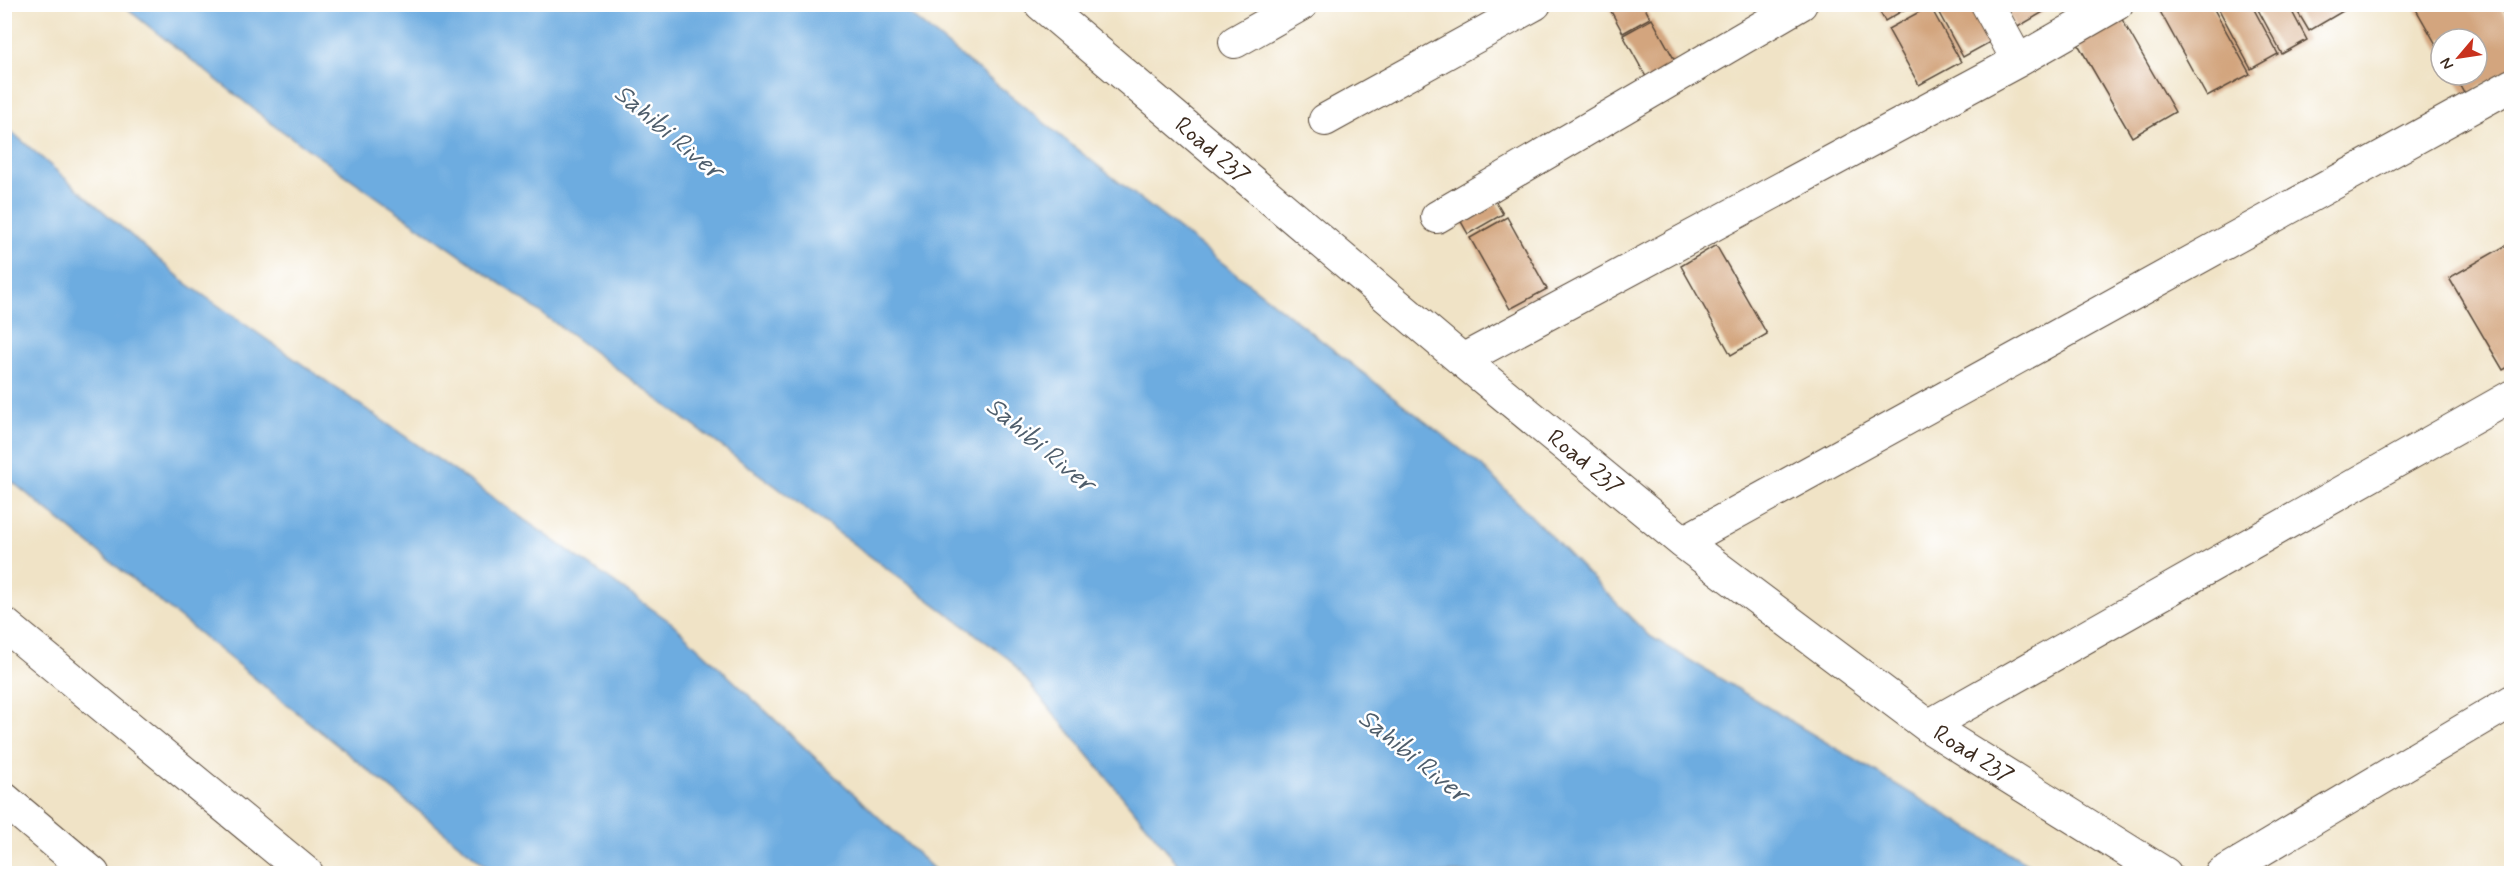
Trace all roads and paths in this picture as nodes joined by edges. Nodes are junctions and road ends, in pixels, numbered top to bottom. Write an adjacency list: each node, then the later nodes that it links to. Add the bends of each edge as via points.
1 (1041, 4): 12 (street, Road 237)
2 (1302, 4): 7 (street)
3 (1535, 4): 10 (street)
4 (1801, 4): 11 (street)
5 (1987, 4): 8 (street)
6 (2117, 4): 8 (street)
7 (1235, 42)
8 (2018, 61): 12 (street)
9 (2511, 85): 14 (street)
10 (1325, 120)
11 (1437, 217)
12 (1462, 360): 14 (street, Road 237)
13 (2511, 396): 17 (street)
14 (1683, 542): 17 (street, Road 237)
15 (4, 624): 20 (street)
16 (2511, 701): 22 (street)
17 (1928, 726): 21 (street, Road 237)
18 (4, 799): 19 (street)
19 (93, 873)
20 (307, 873)
21 (2165, 873)
22 (2221, 873)

